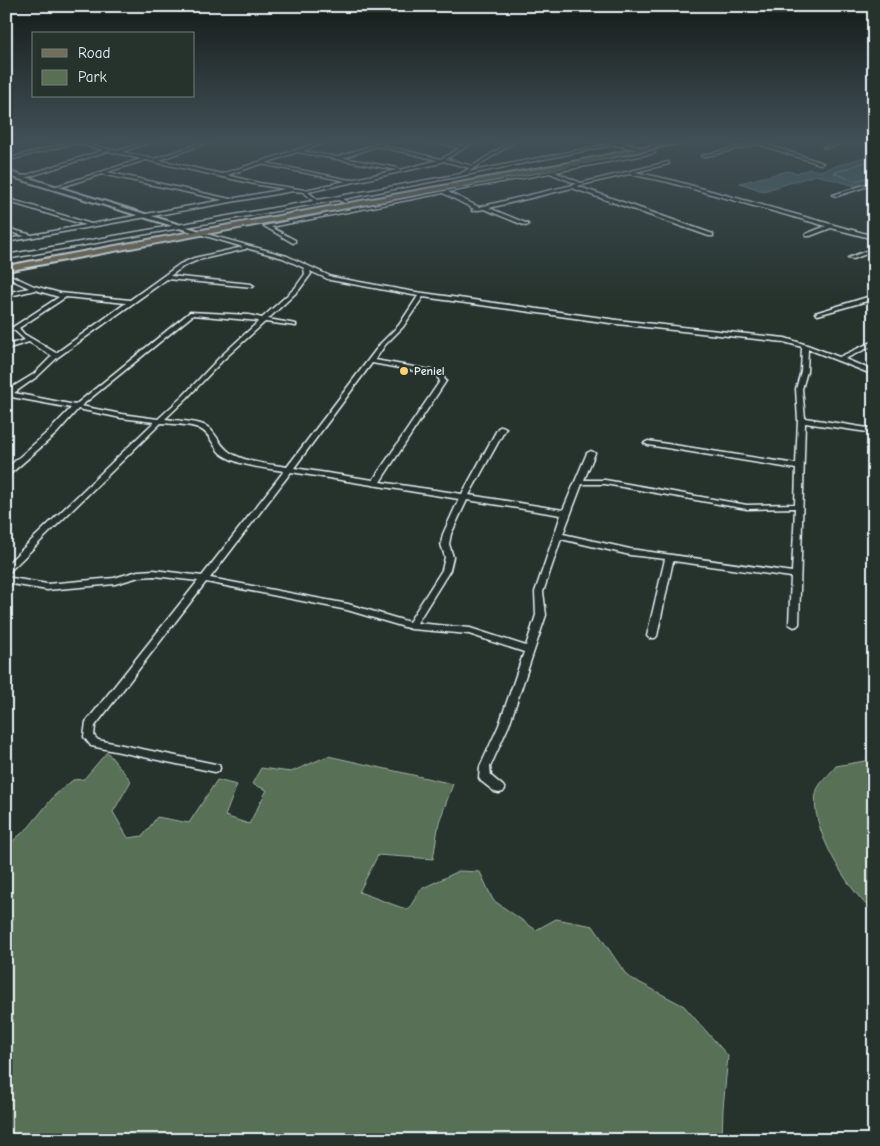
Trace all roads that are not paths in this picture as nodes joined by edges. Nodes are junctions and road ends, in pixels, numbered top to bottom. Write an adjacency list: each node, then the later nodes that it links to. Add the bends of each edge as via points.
1 (77, 193): 21 (street)
2 (198, 193): 17 (street)
3 (271, 193): 17 (street)
4 (308, 193): 18 (street)
5 (373, 193): 16 (street)
6 (375, 193): 16 (main road)
7 (423, 193): 20 (main road)
8 (435, 193): 20 (street)
9 (447, 193): 19 (street)
10 (537, 193): 19 (street)
11 (595, 193): 28 (street)
12 (712, 193): 25 (street)
13 (840, 193): 14 (street)
14 (835, 195)
15 (6, 199): 23 (street)
16 (342, 200): 18 (street); 27 (main road)
17 (232, 201): 21 (street)
18 (317, 202): 24 (street)
19 (478, 208): 22 (street)
20 (335, 210): 27 (main road); 32 (street, via 266,226)
21 (152, 216): 23 (street); 24 (street)
22 (526, 225)
23 (92, 226): 30 (street)
24 (184, 226): 27 (street); 36 (street)
25 (829, 227): 29 (street); 31 (street)
26 (6, 229): 30 (street)
27 (198, 232): 34 (street); 38 (main road)
28 (711, 235)
29 (808, 235)
30 (33, 237): 33 (street)
31 (874, 238)
32 (292, 240)
33 (6, 241)
34 (248, 248): 39 (street, via 284,257); 41 (street, via 191,261)
35 (874, 249): 37 (street)
36 (6, 257)
37 (852, 258)
38 (6, 267)
39 (307, 268): 45 (street, via 336,279); 50 (street, via 308,274 297,289)
40 (6, 275): 43 (street)
41 (166, 277): 42 (street); 48 (street)
42 (250, 286)
43 (34, 288): 44 (street); 46 (street)
44 (6, 295)
45 (421, 295): 56 (street, via 617,322 764,337); 60 (street, via 401,326)
46 (64, 296): 48 (street); 52 (street)
47 (874, 297): 49 (street)
48 (132, 302): 58 (street)
49 (818, 313)
50 (265, 319): 51 (street); 63 (street, via 192,313); 64 (street)
51 (294, 325)
52 (15, 328): 53 (street); 54 (street)
53 (6, 330)
54 (30, 340): 57 (street); 58 (street)
55 (874, 343): 59 (street)
56 (805, 346): 59 (street); 65 (street, via 804,372 799,389)
57 (6, 347)
58 (56, 356): 62 (street, via 36,375)
59 (840, 359): 61 (street)
60 (371, 361): 71 (street); 74 (street, via 434,372 443,381)
61 (874, 373)
62 (7, 394): 63 (street)
63 (76, 407): 64 (street); 72 (street)
64 (159, 420): 71 (street, via 201,426 209,430 219,447 228,454 250,462); 80 (street)
65 (802, 420): 67 (street); 70 (street)
66 (502, 428): 75 (street)
67 (874, 431)
68 (648, 443): 70 (street)
69 (591, 453): 73 (street)
70 (799, 467): 76 (street)
71 (290, 469): 74 (street); 82 (street)
72 (6, 473)
73 (578, 482): 76 (street, via 605,482 747,508); 77 (street)
74 (376, 483): 75 (street)
75 (464, 497): 77 (street); 85 (street, via 447,534 445,544 449,557 446,570)
76 (797, 506): 81 (street)
77 (566, 513): 78 (street)
78 (558, 536): 79 (street); 87 (street, via 539,592 541,615)
79 (670, 557): 81 (street); 86 (street)
80 (6, 570)
81 (795, 575): 84 (street)
82 (203, 579): 83 (street, via 154,573 115,581 48,587); 85 (street, via 348,607); 88 (street, via 90,726 89,737 95,743)
83 (6, 580)
84 (794, 624)
85 (411, 626): 87 (street, via 470,631)
86 (652, 636)
87 (529, 650): 89 (street, via 504,725 485,767 485,778)
88 (215, 768)
89 (499, 789)

